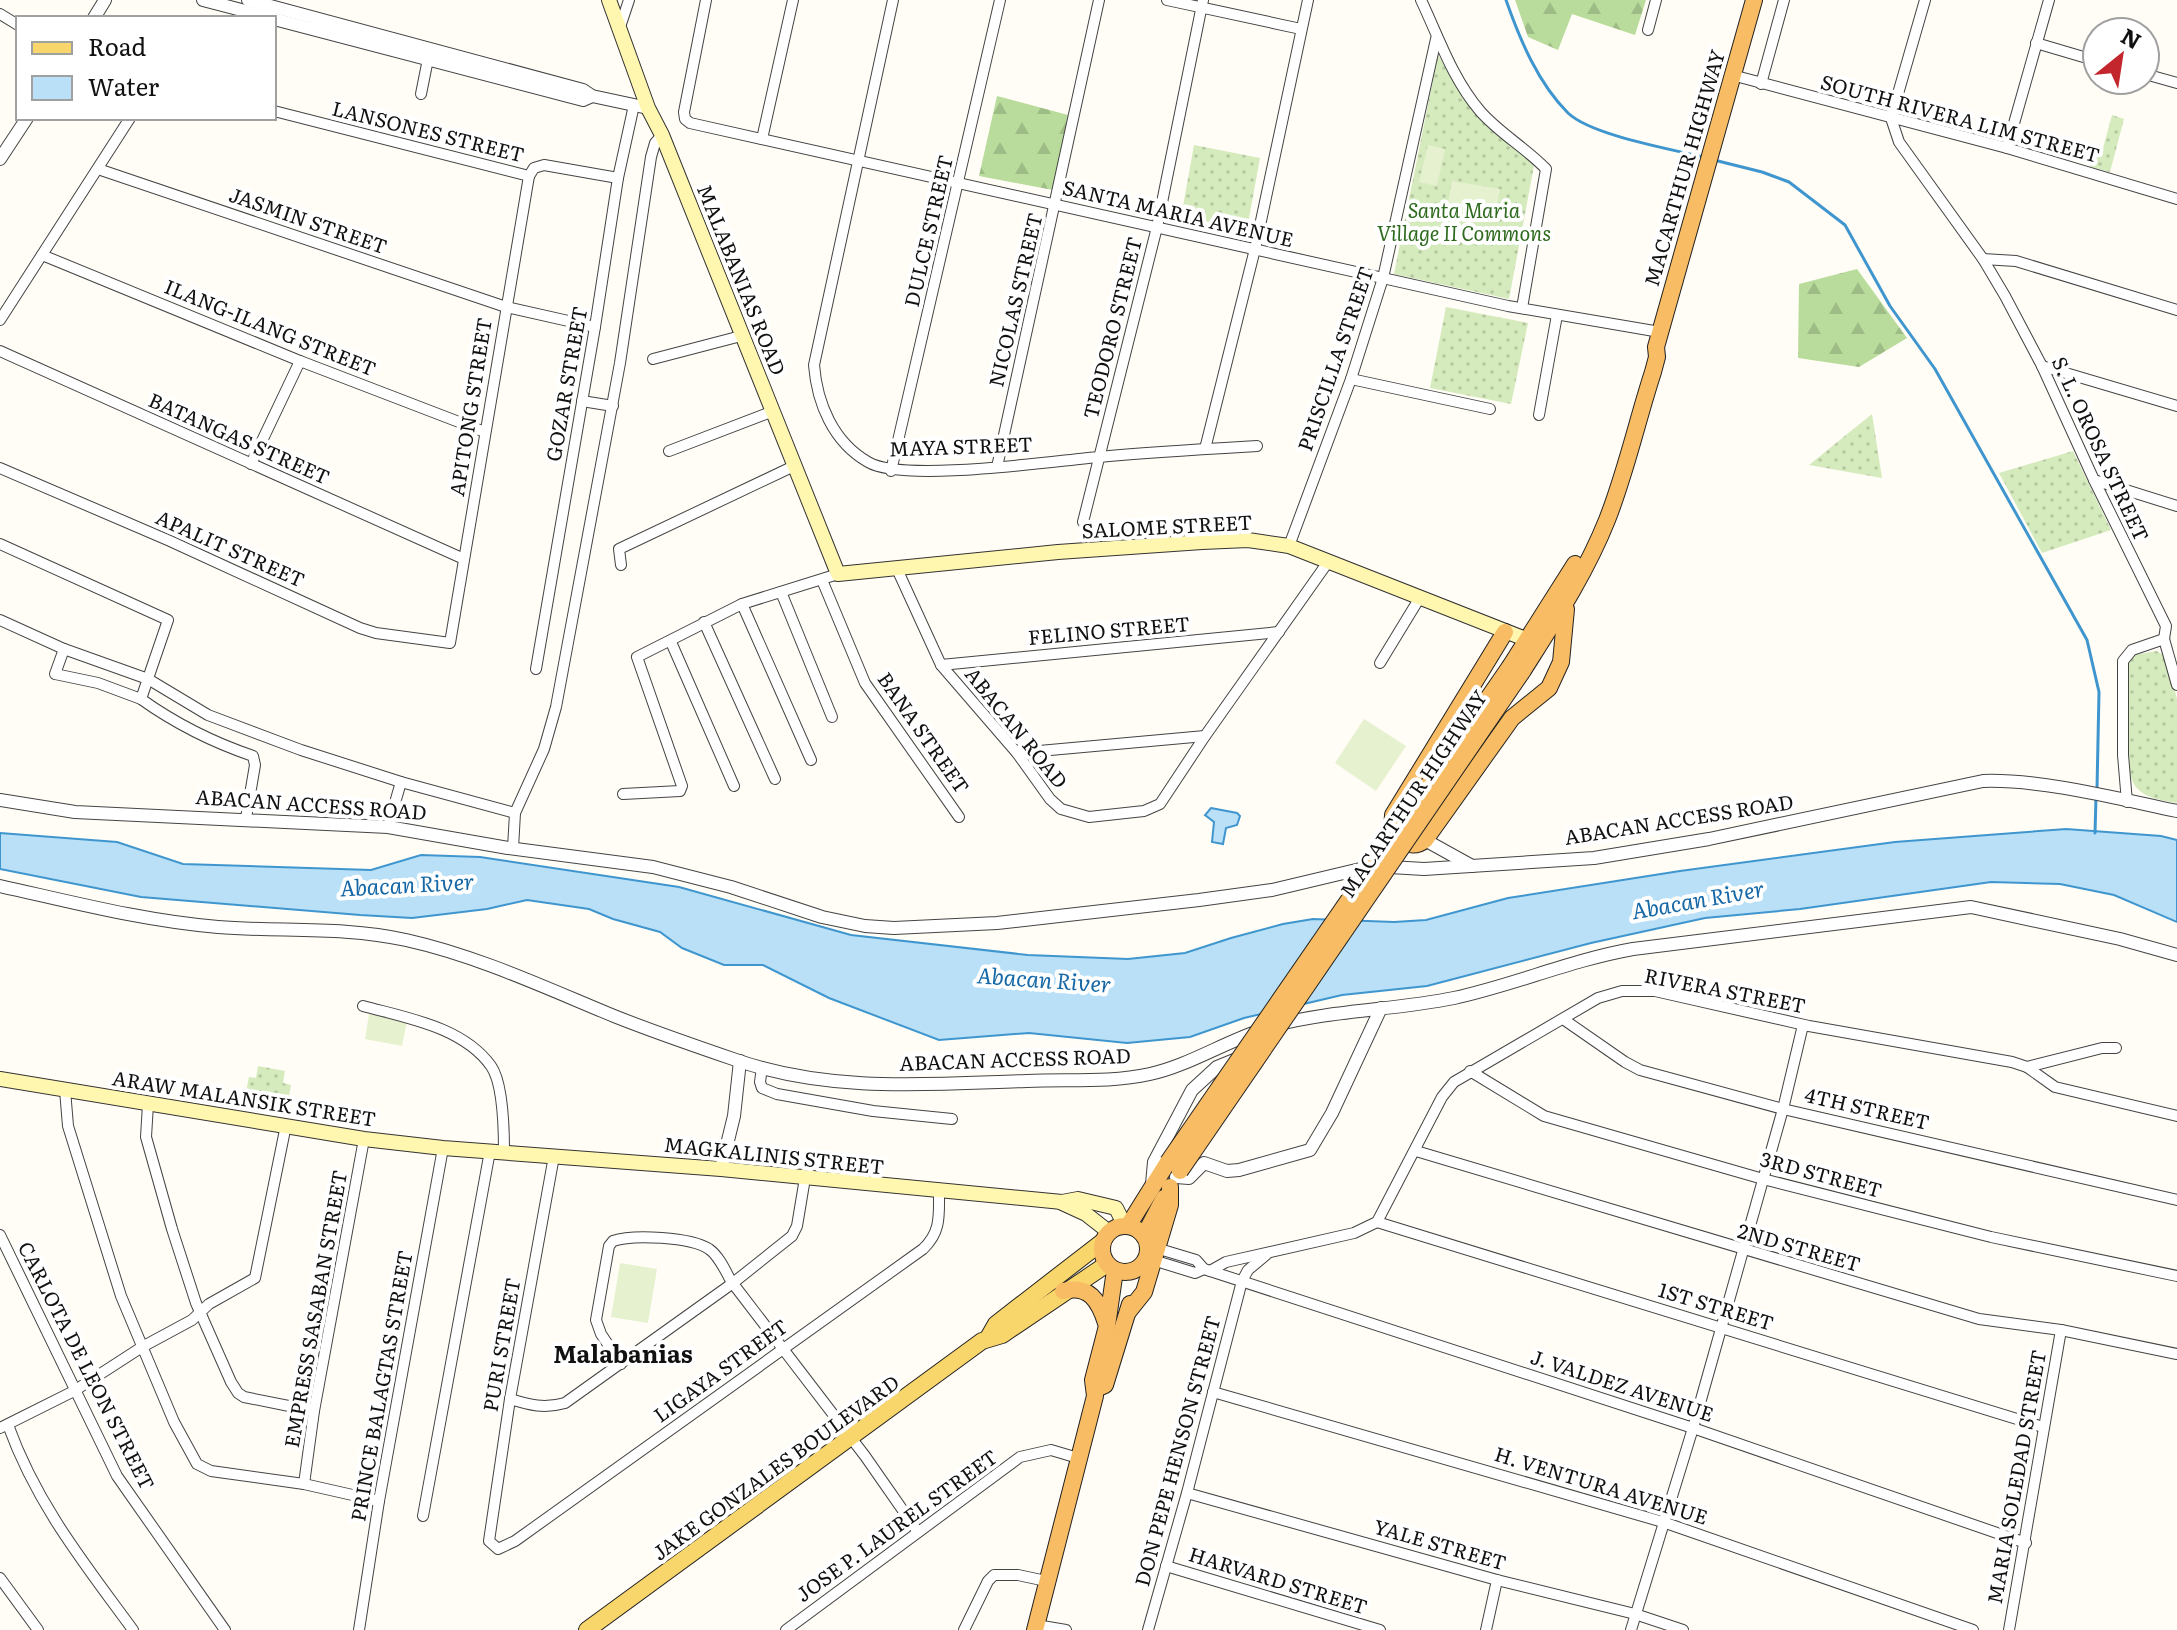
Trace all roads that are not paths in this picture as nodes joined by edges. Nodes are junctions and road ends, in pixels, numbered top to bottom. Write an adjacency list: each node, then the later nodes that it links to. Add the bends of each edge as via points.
1 (205, 0): 19 (street)
2 (248, 0): 26 (street)
3 (609, 0): 21 (main road, MALABANIAS ROAD)
4 (629, 0): 21 (street)
5 (706, 0): 39 (street, SANTA MARIA AVENUE, via 685,119)
6 (793, 0): 39 (street)
7 (893, 0): 42 (street, MAYA STREET)
8 (1000, 0): 46 (street, DULCE STREET)
9 (1099, 0): 48 (street, NICOLAS STREET)
10 (1167, 0): 18 (street)
11 (1308, 0): 22 (street)
12 (1421, 0): 24 (street)
13 (1656, 0): 23 (street)
14 (1754, 0): 30 (highway, MACARTHUR HIGHWAY)
15 (1784, 0): 31 (street)
16 (1925, 0): 35 (street)
17 (2049, 0): 25 (street)
18 (1202, 4): 22 (street); 49 (street, TEODORO STREET)
19 (265, 16)
20 (276, 19): 26 (street)
21 (620, 27): 33 (main road, MALABANIAS ROAD)
22 (1301, 29): 50 (street)
23 (1648, 30)
24 (1436, 39): 53 (street, PRISCILLA STREET); 55 (street, via 1481,112 1546,169)
25 (2036, 43): 27 (street); 40 (street)
26 (395, 45): 28 (street); 29 (street)
27 (2081, 56)
28 (428, 59): 29 (street); 32 (street)
29 (467, 63): 33 (street, via 583,100 592,96)
30 (1732, 75): 31 (street, SOUTH RIVERA LIM STREET); 61 (highway, MACARTHUR HIGHWAY)
31 (1761, 84): 35 (street, SOUTH RIVERA LIM STREET)
32 (421, 94)
33 (641, 107): 38 (main road, MALABANIAS ROAD); 45 (street, GOZAR STREET)
34 (276, 112): 44 (street, LANSONES STREET)
35 (1891, 118): 40 (street, SOUTH RIVERA LIM STREET); 52 (street, S. L. OROSA STREET, via 1899,142)
36 (26, 120): 41 (street)
37 (129, 120): 43 (street)
38 (662, 135): 60 (main road, MALABANIAS ROAD); 68 (street, via 651,157)
39 (762, 139): 42 (street, SANTA MARIA AVENUE)
40 (2007, 148): 47 (street, SOUTH RIVERA LIM STREET)
41 (0, 159)
42 (858, 160): 46 (street, SANTA MARIA AVENUE); 82 (street, MAYA STREET, via 814,365 816,392 825,414 854,451)
43 (98, 169): 51 (street); 54 (street, JASMIN STREET)
44 (529, 176): 45 (street, LANSONES STREET, via 544,165); 54 (street, APITONG STREET)
45 (618, 178): 59 (street, GOZAR STREET)
46 (959, 183): 48 (street, SANTA MARIA AVENUE); 82 (street, DULCE STREET)
47 (2177, 199)
48 (1055, 204): 49 (street, SANTA MARIA AVENUE); 80 (street, NICOLAS STREET)
49 (1157, 227): 50 (street, SANTA MARIA AVENUE); 77 (street, TEODORO STREET)
50 (1255, 249): 53 (street, SANTA MARIA AVENUE); 75 (street)
51 (42, 255): 58 (street); 64 (street, ILANG-ILANG STREET)
52 (1983, 259): 56 (street, via 2016,261); 65 (street, S. L. OROSA STREET)
53 (1383, 278): 55 (street, SANTA MARIA AVENUE); 66 (street, PRISCILLA STREET)
54 (506, 307): 59 (street, JASMIN STREET); 73 (street, APITONG STREET)
55 (1522, 308): 57 (street, SANTA MARIA AVENUE)
56 (2177, 310)
57 (1557, 315): 61 (street, SANTA MARIA AVENUE); 72 (street)
58 (0, 320)
59 (595, 327): 67 (street, GOZAR STREET)
60 (741, 336): 63 (street); 71 (main road, MALABANIAS ROAD)
61 (1658, 339): 96 (highway, MACARTHUR HIGHWAY, via 1618,490); 104 (highway, MACARTHUR HIGHWAY, via 1648,354 1598,518)
62 (0, 351): 78 (street, BATANGAS STREET)
63 (653, 359)
64 (300, 361): 73 (street, ILANG-ILANG STREET); 78 (street)
65 (2042, 366): 69 (street); 83 (street, S. L. OROSA STREET)
66 (1351, 379): 70 (street); 87 (street, PRISCILLA STREET)
67 (582, 401): 68 (street); 112 (street, GOZAR STREET)
68 (613, 406): 128 (street, via 556,707)
69 (2177, 406)
70 (1490, 409)
71 (771, 412): 76 (street); 79 (main road, MALABANIAS ROAD)
72 (1539, 415)
73 (485, 432): 88 (street, APITONG STREET)
74 (1257, 446): 75 (street, MAYA STREET)
75 (1205, 449): 77 (street, MAYA STREET)
76 (669, 451)
77 (1099, 456): 80 (street, MAYA STREET); 85 (street, TEODORO STREET)
78 (251, 464): 88 (street, BATANGAS STREET)
79 (794, 466): 90 (street, via 619,549); 92 (main road, MALABANIAS ROAD)
80 (997, 467): 82 (street, MAYA STREET)
81 (0, 468): 106 (street, APALIT STREET, via 360,628)
82 (891, 471)
83 (2094, 480): 84 (street); 100 (street, S. L. OROSA STREET)
84 (2177, 506)
85 (1083, 522)
86 (0, 544): 113 (street, via 168,620)
87 (1289, 546): 89 (main road, SALOME STREET); 91 (main road, SALOME STREET, via 1248,540 1189,543)
88 (464, 559): 106 (street, APITONG STREET)
89 (1328, 562): 95 (main road, SALOME STREET); 101 (street, ABACAN ROAD)
90 (621, 565)
91 (897, 569): 92 (main road, SALOME STREET); 110 (street, ABACAN ROAD)
92 (838, 574): 93 (street)
93 (822, 580): 94 (street); 129 (street, BANA STREET, via 865,683)
94 (781, 592): 97 (street); 117 (street)
95 (1419, 599): 102 (main road, SALOME STREET); 109 (street)
96 (1566, 603): 111 (highway, MACARTHUR HIGHWAY); 114 (highway, via 1562,655)
97 (742, 604): 99 (street); 120 (street)
98 (0, 620): 107 (street)
99 (704, 622): 105 (street); 121 (street)
100 (2171, 624): 103 (street, S. L. OROSA STREET)
101 (1279, 632): 110 (street, FELINO STREET); 118 (street, ABACAN ROAD)
102 (1505, 632): 104 (main road, SALOME STREET); 108 (highway)
103 (2164, 639): 115 (street); 126 (street, via 2128,652 2123,661)
104 (1528, 640): 108 (highway, via 1512,642); 111 (highway, MACARTHUR HIGHWAY)
105 (671, 642): 123 (street); 124 (street, via 637,658 681,790)
106 (450, 643)
107 (64, 649): 113 (street); 116 (street, via 55,674)
108 (1493, 655): 132 (highway, via 1396,809)
109 (1380, 663)
110 (941, 665): 119 (street, ABACAN ROAD)
111 (1521, 666): 114 (highway, via 1543,657 1551,660); 164 (highway, MACARTHUR HIGHWAY, bridge)
112 (536, 669)
113 (148, 679): 116 (street); 122 (street, via 208,715)
114 (1553, 680): 133 (highway, via 1546,692 1512,718)
115 (2177, 685)
116 (141, 699): 130 (street, via 200,736 253,756)
117 (832, 717)
118 (1205, 736): 119 (street); 119 (street, ABACAN ROAD, via 1160,804 1144,811 1089,817 1061,809)
119 (1017, 753)
120 (811, 760)
121 (775, 779)
122 (401, 782): 128 (street); 131 (street)
123 (734, 786)
124 (623, 794)
125 (0, 800): 130 (street, ABACAN ACCESS ROAD, via 75,812)
126 (2127, 802): 127 (street, ABACAN ACCESS ROAD); 135 (street, ABACAN ACCESS ROAD, via 1983,781 1638,851)
127 (2177, 811)
128 (515, 813): 134 (street)
129 (959, 817)
130 (246, 818): 131 (street, ABACAN ACCESS ROAD)
131 (388, 827): 134 (street, ABACAN ACCESS ROAD)
132 (1392, 830): 133 (highway, via 1411,845); 136 (street)
133 (1425, 840): 135 (street)
134 (513, 848): 136 (street, ABACAN ACCESS ROAD, via 653,867 822,917 879,928 1087,914 1272,890)
135 (1472, 866): 136 (street, ABACAN ACCESS ROAD)
136 (1362, 867)
137 (0, 886): 147 (street, ABACAN ACCESS ROAD, via 171,921 400,938)
138 (2177, 955): 140 (street, ABACAN ACCESS ROAD, via 1971,907 1633,949 1468,995)
139 (363, 1006): 160 (street, via 421,1021 471,1044 493,1069 505,1122)
140 (1381, 1008): 142 (street, ABACAN ACCESS ROAD); 164 (street, via 1310,1150 1239,1170 1204,1163 1189,1178)
141 (1563, 1019): 143 (street, RIVERA STREET, via 1598,998 1622,991 1655,991); 150 (street, RIVERA STREET); 154 (street, 4TH STREET, via 1632,1067)
142 (1294, 1021): 144 (street, ABACAN ACCESS ROAD); 146 (street)
143 (1803, 1025): 149 (street, RIVERA STREET); 154 (street)
144 (1246, 1035): 146 (street); 148 (street, ABACAN ACCESS ROAD, via 1154,1074 1094,1082 854,1084)
145 (2116, 1048): 149 (street)
146 (1246, 1055): 167 (street, via 1217,1067 1192,1090 1154,1162)
147 (740, 1061): 148 (street, ABACAN ACCESS ROAD); 163 (street)
148 (762, 1067): 156 (street, via 762,1088 777,1094)
149 (2027, 1067): 155 (street, RIVERA STREET, via 2055,1087)
150 (1470, 1071): 161 (street, RIVERA STREET, via 1442,1097); 166 (street, 3RD STREET, via 1544,1116)
151 (0, 1079): 152 (main road, ARAW MALANSIK STREET)
152 (65, 1090): 153 (main road, ARAW MALANSIK STREET); 189 (street, via 68,1126)
153 (148, 1104): 157 (main road, ARAW MALANSIK STREET); 184 (street, via 146,1137)
154 (1783, 1109): 166 (street); 169 (street, 4TH STREET)
155 (2177, 1116)
156 (952, 1119)
157 (286, 1125): 158 (main road, ARAW MALANSIK STREET); 184 (street, via 255,1278)
158 (364, 1139): 159 (main road, ARAW MALANSIK STREET); 197 (street, EMPRESS SASABAN STREET)
159 (443, 1148): 160 (main road, ARAW MALANSIK STREET); 205 (street, PRINCE BALAGTAS STREET)
160 (492, 1151): 162 (main road, MAGKALINIS STREET); 206 (street)
161 (1416, 1151): 171 (street, RIVERA STREET); 175 (street, 2ND STREET)
162 (554, 1156): 163 (main road, MAGKALINIS STREET); 196 (street, PURI STREET)
163 (721, 1169): 165 (main road, MAGKALINIS STREET)
164 (1173, 1174): 167 (highway, MACARTHUR HIGHWAY); 174 (highway, MACARTHUR HIGHWAY); 177 (highway, via 1170,1205)
165 (805, 1178): 168 (main road, MAGKALINIS STREET); 182 (street, via 792,1236)
166 (1763, 1179): 175 (street); 180 (street, 3RD STREET, via 1991,1237)
167 (1152, 1187): 172 (highway, MACARTHUR HIGHWAY)
168 (939, 1192): 170 (main road, MAGKALINIS STREET); 190 (street, LIGAYA STREET, via 933,1240)
169 (2177, 1200)
170 (1062, 1202): 172 (main road, MAGKALINIS STREET); 172 (main road, MAGKALINIS STREET, via 1078,1199 1116,1208)
171 (1377, 1222): 176 (street, via 1354,1233); 186 (street, 1ST STREET)
172 (1116, 1231): 174 (highway); 178 (highway, via 1102,1254); 188 (main road, JAKE GONZALES BOULEVARD, via 996,1324)
173 (0, 1235): 194 (street, CARLOTA DE LEON STREET)
174 (1144, 1236): 177 (highway)
175 (1742, 1250): 186 (street); 187 (street, 2ND STREET, via 1979,1319)
176 (1267, 1254): 179 (street); 181 (street)
177 (1150, 1258): 178 (highway, via 1129,1272); 179 (street, J. VALDEZ AVENUE, via 1195,1273); 193 (highway, via 1105,1385)
178 (1111, 1267): 183 (main road, JAKE GONZALES BOULEVARD); 185 (highway)
179 (1207, 1270): 181 (street, J. VALDEZ AVENUE)
180 (2177, 1276)
181 (1242, 1281): 195 (street, DON PEPE HENSON STREET); 200 (street, J. VALDEZ AVENUE)
182 (733, 1283): 190 (street); 192 (street); 192 (street, via 708,1248 634,1236 613,1241 596,1320)
183 (1063, 1291): 185 (highway, via 1090,1293); 188 (main road, JAKE GONZALES BOULEVARD, via 1002,1335)
184 (201, 1311): 189 (street); 197 (street, via 238,1393)
185 (1107, 1326): 193 (highway, via 1093,1380)
186 (1720, 1327): 199 (street, 1ST STREET); 200 (street)
187 (2061, 1330): 191 (street, 2ND STREET); 199 (street, MARIA SOLEDAD STREET)
188 (988, 1338): 201 (main road, JAKE GONZALES BOULEVARD)
189 (142, 1347): 194 (street); 203 (street, via 197,1464 211,1471)
190 (784, 1348): 201 (street); 209 (street, LIGAYA STREET, via 515,1541 498,1549)
191 (2177, 1354)
192 (621, 1364): 196 (street, via 565,1403 548,1408)
193 (1096, 1389): 202 (highway)
194 (74, 1391): 198 (street); 220 (street, CARLOTA DE LEON STREET, via 127,1493)
195 (1213, 1392): 204 (street, DON PEPE HENSON STREET); 207 (street, H. VENTURA AVENUE)
196 (510, 1399): 209 (street, PURI STREET)
197 (314, 1411): 203 (street, EMPRESS SASABAN STREET)
198 (4, 1426): 219 (street, via 57,1526)
199 (2043, 1427): 210 (street, MARIA SOLEDAD STREET)
200 (1693, 1428): 207 (street); 210 (street, J. VALDEZ AVENUE)
201 (851, 1438): 208 (street); 222 (main road, JAKE GONZALES BOULEVARD)
202 (1078, 1458): 208 (street, JOSE P. LAUREL STREET, via 1051,1450 1020,1457); 213 (highway)
203 (304, 1484): 205 (street)
204 (1187, 1493): 211 (street, DON PEPE HENSON STREET); 212 (street, YALE STREET)
205 (379, 1501): 221 (street, PRINCE BALAGTAS STREET)
206 (423, 1516)
207 (1663, 1522): 215 (street); 230 (street, H. VENTURA AVENUE)
208 (918, 1532): 216 (street, JOSE P. LAUREL STREET)
209 (489, 1541)
210 (2026, 1543): 231 (street, MARIA SOLEDAD STREET)
211 (1166, 1566): 225 (street, DON PEPE HENSON STREET); 226 (street, HARVARD STREET)
212 (1497, 1580): 215 (street, YALE STREET); 227 (street)
213 (1046, 1581): 217 (highway); 223 (street, via 994,1575)
214 (1, 1583): 218 (street)
215 (1635, 1614): 228 (street); 229 (street, YALE STREET)
216 (795, 1628)
217 (1036, 1628): 224 (street)
218 (38, 1630)
219 (133, 1630)
220 (225, 1630)
221 (359, 1630)
222 (587, 1630)
223 (964, 1630)
224 (1066, 1630)
225 (1148, 1630)
226 (1380, 1630)
227 (1486, 1630)
228 (1631, 1630)
229 (1683, 1630)
230 (1973, 1630)
231 (2009, 1630)

